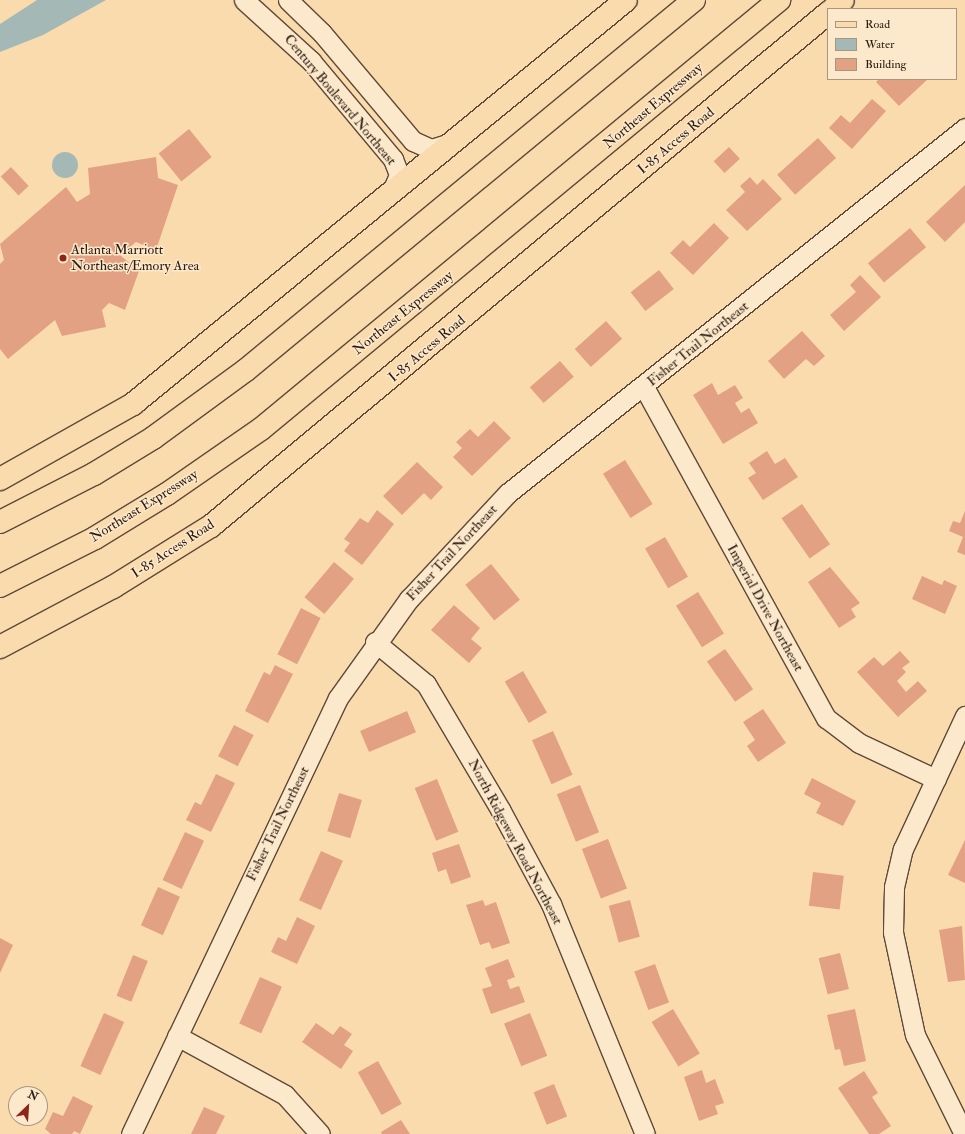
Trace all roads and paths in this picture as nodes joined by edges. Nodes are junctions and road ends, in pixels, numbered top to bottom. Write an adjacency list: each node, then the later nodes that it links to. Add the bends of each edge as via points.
1 (244, 0): 11 (street, Century Boulevard Northeast, via 311,61 393,159 399,175)
2 (288, 0): 10 (street, Century Boulevard Northeast, via 322,33 413,141 431,149)
3 (626, 0): 10 (main road)
4 (694, 0): 14 (main road, via 246,370 153,438 94,474)
5 (779, 0): 15 (main road, Northeast Expressway, via 261,428 168,494 95,538)
6 (843, 0): 7 (main road)
7 (833, 8)
8 (827, 14): 17 (main road, I-85 Access Road, via 211,526 113,587)
9 (965, 128): 12 (street, Fisher Trail Northeast)
10 (451, 144): 11 (main road)
11 (392, 192): 13 (main road, via 132,404)
12 (644, 387): 16 (street, Fisher Trail Northeast, via 508,493 409,599); 19 (street, Imperial Drive Northeast, via 826,718 859,743)
13 (0, 479)
14 (0, 522)
15 (0, 586)
16 (375, 642): 20 (street, Fisher Trail Northeast, via 338,698); 24 (street, North Ridgeway Road Northeast, via 426,684 501,811 551,904)
17 (0, 647)
18 (965, 716): 19 (street)
19 (936, 779): 21 (street, via 903,849 894,887 893,932 915,1035)
20 (177, 1036): 22 (street, Fisher Trail Northeast); 23 (street, via 285,1095)
21 (964, 1132)
22 (131, 1134)
23 (320, 1134)
24 (645, 1134)

